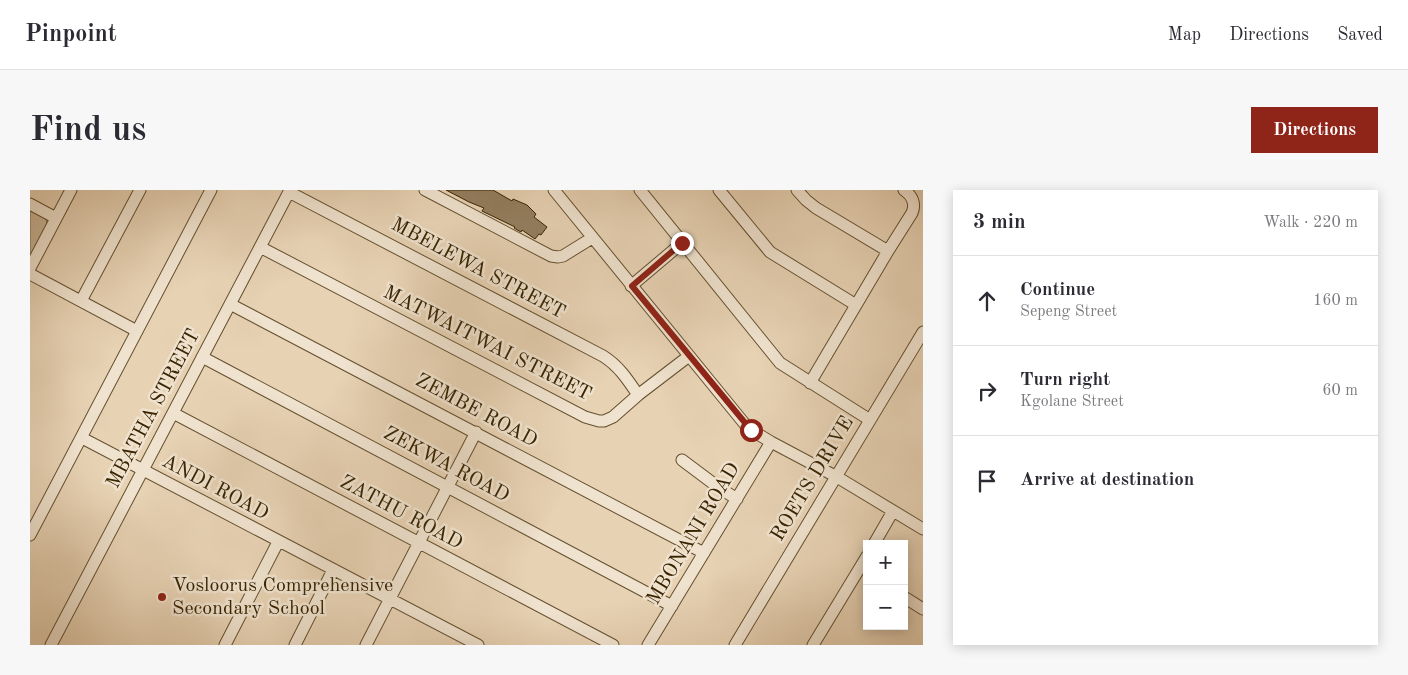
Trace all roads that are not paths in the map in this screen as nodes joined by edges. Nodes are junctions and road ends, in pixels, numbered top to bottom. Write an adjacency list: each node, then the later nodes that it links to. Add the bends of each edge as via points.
1 (71, 190): 12 (street)
2 (140, 190): 20 (street)
3 (211, 190): 23 (street)
4 (425, 190): 13 (street, via 551,256 565,256)
5 (554, 190): 13 (street)
6 (640, 190): 14 (street)
7 (719, 190): 22 (street, via 770,252)
8 (798, 190): 16 (street, via 816,208)
9 (904, 190): 16 (street, via 913,200 913,209)
10 (289, 191): 15 (street, MBATHA STREET); 28 (street, MBELEWA STREET, via 598,353 616,365)
11 (30, 204): 12 (street)
12 (56, 218): 17 (street)
13 (592, 238): 19 (street)
14 (682, 243): 19 (street); 27 (street, via 776,359)
15 (260, 247): 21 (street, MBATHA STREET); 28 (street, MATWAITWAI STREET, via 585,417 599,421 613,417)
16 (888, 251): 22 (street)
17 (30, 268)
18 (30, 274): 20 (street)
19 (632, 286): 25 (street)
20 (82, 301): 23 (street)
21 (230, 304): 26 (street, MBATHA STREET); 31 (street, ZEMBE ROAD)
22 (856, 305): 27 (street)
23 (136, 331): 32 (street)
24 (923, 332): 30 (street, ROETS DRIVE)
25 (689, 356): 28 (street, MATWAITWAI STREET); 33 (street, via 748,428)
26 (202, 357): 29 (street, MBATHA STREET); 37 (street, ZEKWA ROAD)
27 (810, 383): 30 (street)
28 (638, 395)
29 (173, 413): 35 (street, MBATHA STREET); 45 (street, ZATHU ROAD)
30 (870, 420): 36 (street, ROETS DRIVE)
31 (476, 432): 37 (street); 46 (street, ZEMBE ROAD)
32 (82, 438): 35 (street, ANDI ROAD); 40 (street)
33 (771, 442): 36 (street); 38 (street, MBONANI ROAD)
34 (682, 460): 38 (street)
35 (142, 471): 44 (street, ANDI ROAD); 53 (street, MBATHA STREET)
36 (837, 477): 39 (street); 60 (street, ROETS DRIVE)
37 (448, 487): 45 (street); 51 (street, ZEKWA ROAD)
38 (737, 499): 46 (street, MBONANI ROAD)
39 (893, 511): 41 (street); 43 (street)
40 (35, 513): 42 (street)
41 (923, 529)
42 (30, 535)
43 (876, 540)
44 (278, 542): 47 (street, ANDI ROAD); 54 (street)
45 (419, 544): 49 (street); 58 (street, ZATHU ROAD)
46 (704, 553): 51 (street, MBONANI ROAD)
47 (333, 570): 49 (street, ANDI ROAD); 55 (street)
48 (863, 572): 61 (street)
49 (390, 599): 56 (street); 57 (street, ANDI ROAD)
50 (908, 600): 52 (street)
51 (672, 606): 59 (street, MBONANI ROAD)
52 (923, 609)
53 (51, 645)
54 (225, 645)
55 (295, 645)
56 (366, 645)
57 (478, 645)
58 (613, 645)
59 (648, 645)
60 (735, 645)
61 (813, 645)

